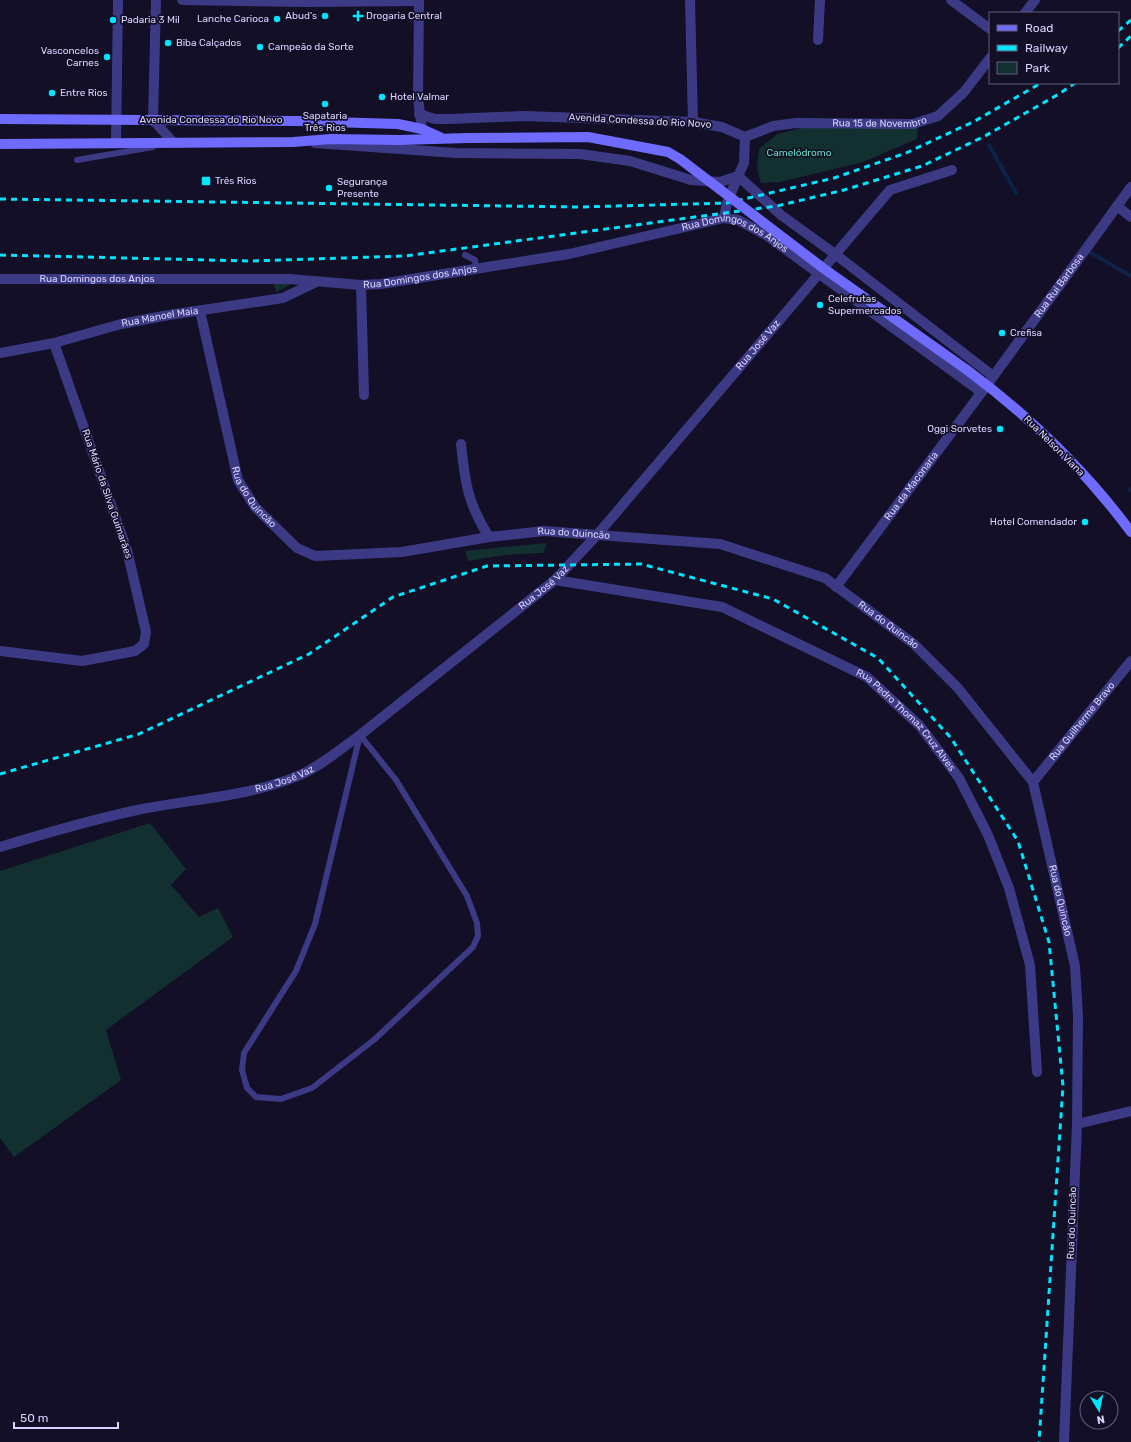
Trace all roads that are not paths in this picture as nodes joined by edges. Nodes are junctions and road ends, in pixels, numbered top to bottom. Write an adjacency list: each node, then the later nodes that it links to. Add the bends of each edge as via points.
1 (118, 0): 15 (street)
2 (156, 0): 16 (street)
3 (182, 0): 8 (street)
4 (690, 0): 17 (street)
5 (820, 0): 11 (street)
6 (951, 0): 10 (street)
7 (1035, 0): 9 (street)
8 (419, 1): 13 (street)
9 (1026, 12)
10 (989, 28)
11 (818, 40)
12 (989, 59): 19 (street, Rua 15 de Novembro, via 964,92 938,116 913,124 796,123 773,126)
13 (419, 114): 17 (street, Avenida Condessa do Rio Novo, via 442,119 525,116); 18 (street)
14 (0, 119): 15 (main road, Avenida Condessa do Rio Novo)
15 (116, 120): 16 (main road, Avenida Condessa do Rio Novo); 23 (street)
16 (153, 120): 18 (main road, Avenida Condessa do Rio Novo, via 390,124); 21 (street)
17 (693, 122): 19 (street, Avenida Condessa do Rio Novo, via 722,127)
18 (422, 129): 20 (main road, Avenida Condessa do Rio Novo)
19 (745, 137): 27 (street, via 744,163)
20 (443, 138): 22 (main road, via 331,139); 43 (main road, Rua Nelson Viana, bridge, via 588,137 668,152 967,370)
21 (175, 142): 22 (main road); 23 (main road); 25 (lane)
22 (294, 142): 27 (street, via 456,153 580,154 630,161 691,180 720,182)
23 (116, 143): 24 (main road)
24 (0, 144)
25 (77, 160)
26 (952, 170): 32 (street, Rua José Vaz, via 890,190)
27 (738, 176): 31 (street); 32 (street, via 780,215)
28 (1131, 187): 29 (street, Rua Rui Barbosa)
29 (1117, 206): 30 (street); 42 (street, Rua Rui Barbosa)
30 (1131, 217)
31 (724, 218): 34 (street, Rua Domingos dos Anjos, via 569,254); 35 (street, Rua Domingos dos Anjos, via 738,220 766,235)
32 (835, 254): 35 (street, Rua José Vaz); 42 (street)
33 (465, 255): 34 (lane, via 475,260)
34 (476, 270): 38 (street, Rua Domingos dos Anjos)
35 (818, 275): 43 (street); 47 (street, Rua José Vaz)
36 (0, 279): 37 (street, Rua Domingos dos Anjos)
37 (318, 281): 38 (street, Rua Domingos dos Anjos); 39 (street, Rua Manoel Maia, via 283,298)
38 (361, 285): 44 (street)
39 (200, 311): 40 (street, Rua Manoel Maia, via 121,324); 48 (street, Rua do Quincão, via 238,480 254,506 297,548 315,556 402,552)
40 (54, 343): 41 (street, Rua Manoel Maia); 51 (street, Rua Mário da Silva Guimarães, via 127,550 146,632 144,644 136,651 82,661)
41 (0, 354)
42 (993, 376): 43 (street, Rua Rui Barbosa)
43 (984, 389): 46 (main road, Rua Nelson Viana, via 1033,423 1106,499); 50 (street, Rua da Maconaria)
44 (364, 395)
45 (461, 444): 48 (street, via 470,503)
46 (1131, 532)
47 (597, 535): 48 (street, Rua do Quincão, via 544,531); 49 (street, Rua José Vaz); 50 (street, Rua do Quincão, via 720,544 824,578)
48 (489, 537)
49 (555, 580): 53 (street, Rua José Vaz); 56 (street, Rua Pedro Thomaz Cruz Alves, via 722,607 867,677 920,726 959,778 988,835 1009,888 1030,965)
50 (836, 587): 54 (street, Rua do Quincão, via 914,644 953,682)
51 (0, 651)
52 (1131, 660): 54 (street, Rua Guilherme Bravo)
53 (360, 735): 53 (lane, via 315,924 296,971 244,1053 242,1070 247,1088 256,1097 281,1099 312,1088 375,1039 473,947 478,936 478,923 467,896 396,780); 55 (street, Rua José Vaz, via 301,774 264,788 138,810 76,824)
54 (1033, 782): 58 (street, Rua do Quincão, via 1075,966 1078,1016)
55 (0, 847)
56 (1037, 1072)
57 (1131, 1111): 58 (street)
58 (1077, 1124): 59 (street, Rua do Quincão)
59 (1064, 1442)

